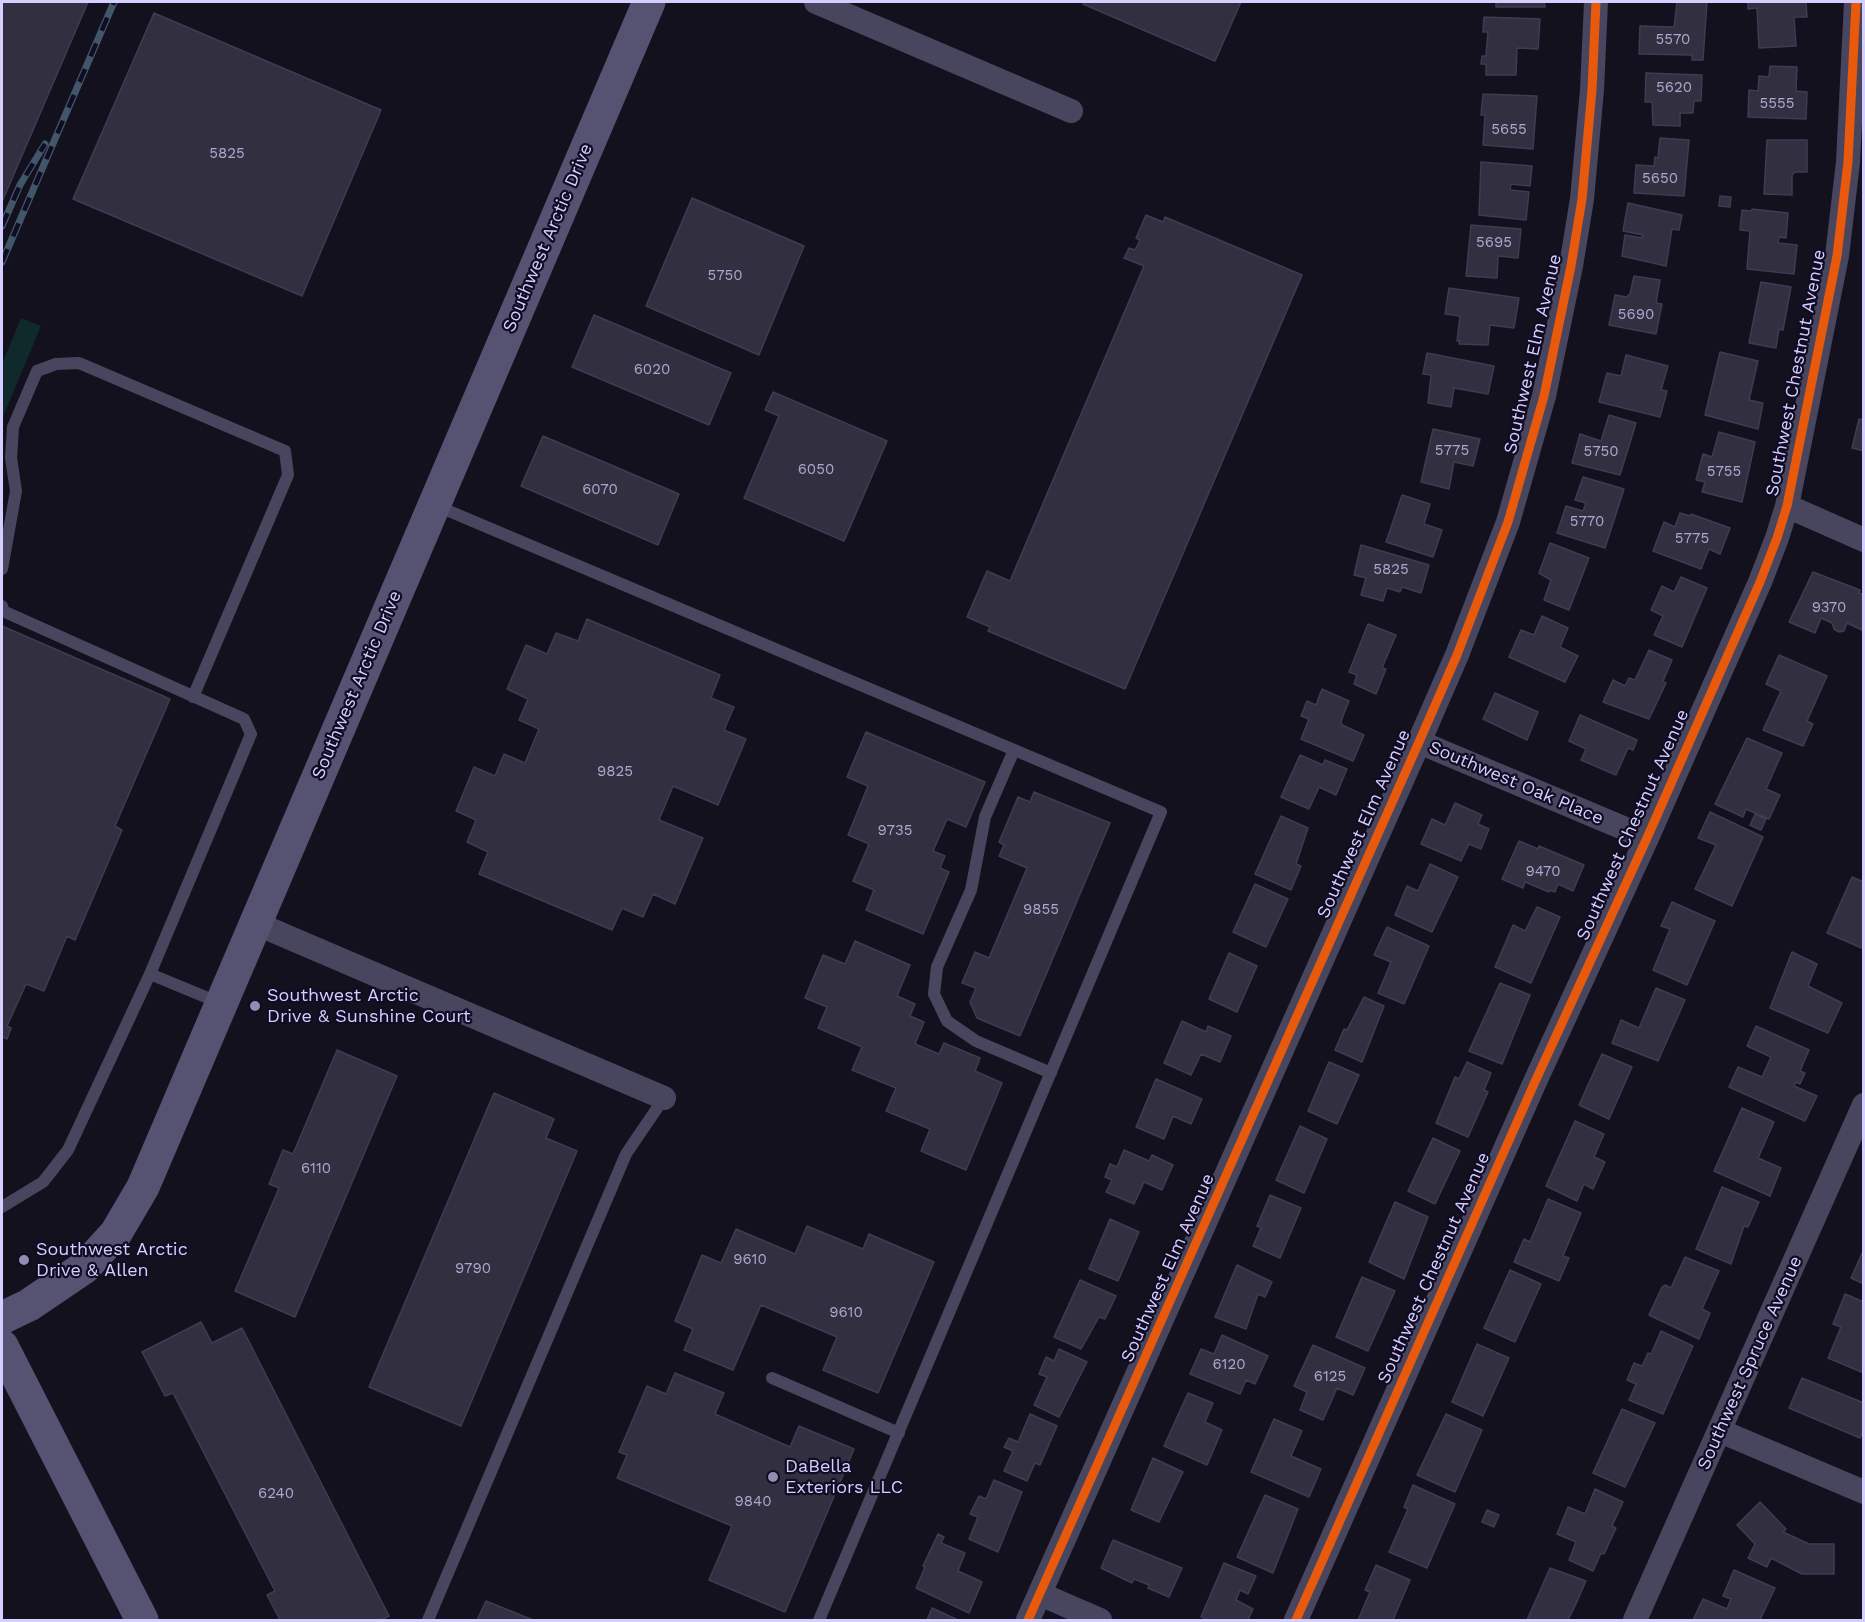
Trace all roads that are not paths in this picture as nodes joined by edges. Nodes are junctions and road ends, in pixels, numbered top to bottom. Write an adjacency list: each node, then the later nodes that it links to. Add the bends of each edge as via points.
1 (649, 2): 6 (street, Southwest Arctic Drive)
2 (816, 2): 5 (street)
3 (1596, 2): 12 (street, Southwest Elm Avenue, via 1582,199 1544,396 1508,522)
4 (1856, 2): 7 (street, Southwest Chestnut Avenue, via 1848,162 1837,256)
5 (1071, 111)
6 (434, 505): 13 (lane); 15 (street, Southwest Arctic Drive)
7 (1787, 506): 8 (street); 14 (street, Southwest Chestnut Avenue, via 1760,582)
8 (1863, 540)
9 (2, 569): 11 (lane, via 15,491 13,427 37,371 56,364 79,363 285,451 288,474)
10 (2, 606): 11 (lane, via 3,611)
11 (193, 697): 16 (lane, via 244,719 251,734)
12 (1419, 742): 14 (street, Southwest Oak Place); 28 (street, Southwest Elm Avenue)
13 (1014, 750): 18 (lane, via 985,818 971,890 938,967 934,994 947,1021 976,1041); 18 (lane, via 1161,812)
14 (1647, 838): 34 (street, Southwest Chestnut Avenue)
15 (255, 923): 17 (street, Southwest Arctic Drive); 19 (street)
16 (150, 974): 17 (lane); 21 (lane, via 64,1157 43,1182)
17 (221, 1004): 22 (street, Southwest Arctic Drive, via 126,1218 85,1267)
18 (1050, 1073): 26 (lane)
19 (664, 1098): 30 (lane, via 626,1154)
20 (1863, 1105): 25 (street, Southwest Spruce Avenue)
21 (2, 1207)
22 (2, 1318)
23 (2, 1346): 29 (street)
24 (772, 1378): 26 (lane)
25 (1720, 1431): 27 (street); 35 (street, Southwest Spruce Avenue)
26 (898, 1433): 31 (lane)
27 (1863, 1492)
28 (1040, 1594): 32 (street, Southwest Elm Avenue); 33 (street)
29 (142, 1620)
30 (428, 1620)
31 (819, 1620)
32 (1028, 1620)
33 (1100, 1620)
34 (1296, 1620)
35 (1635, 1620)

